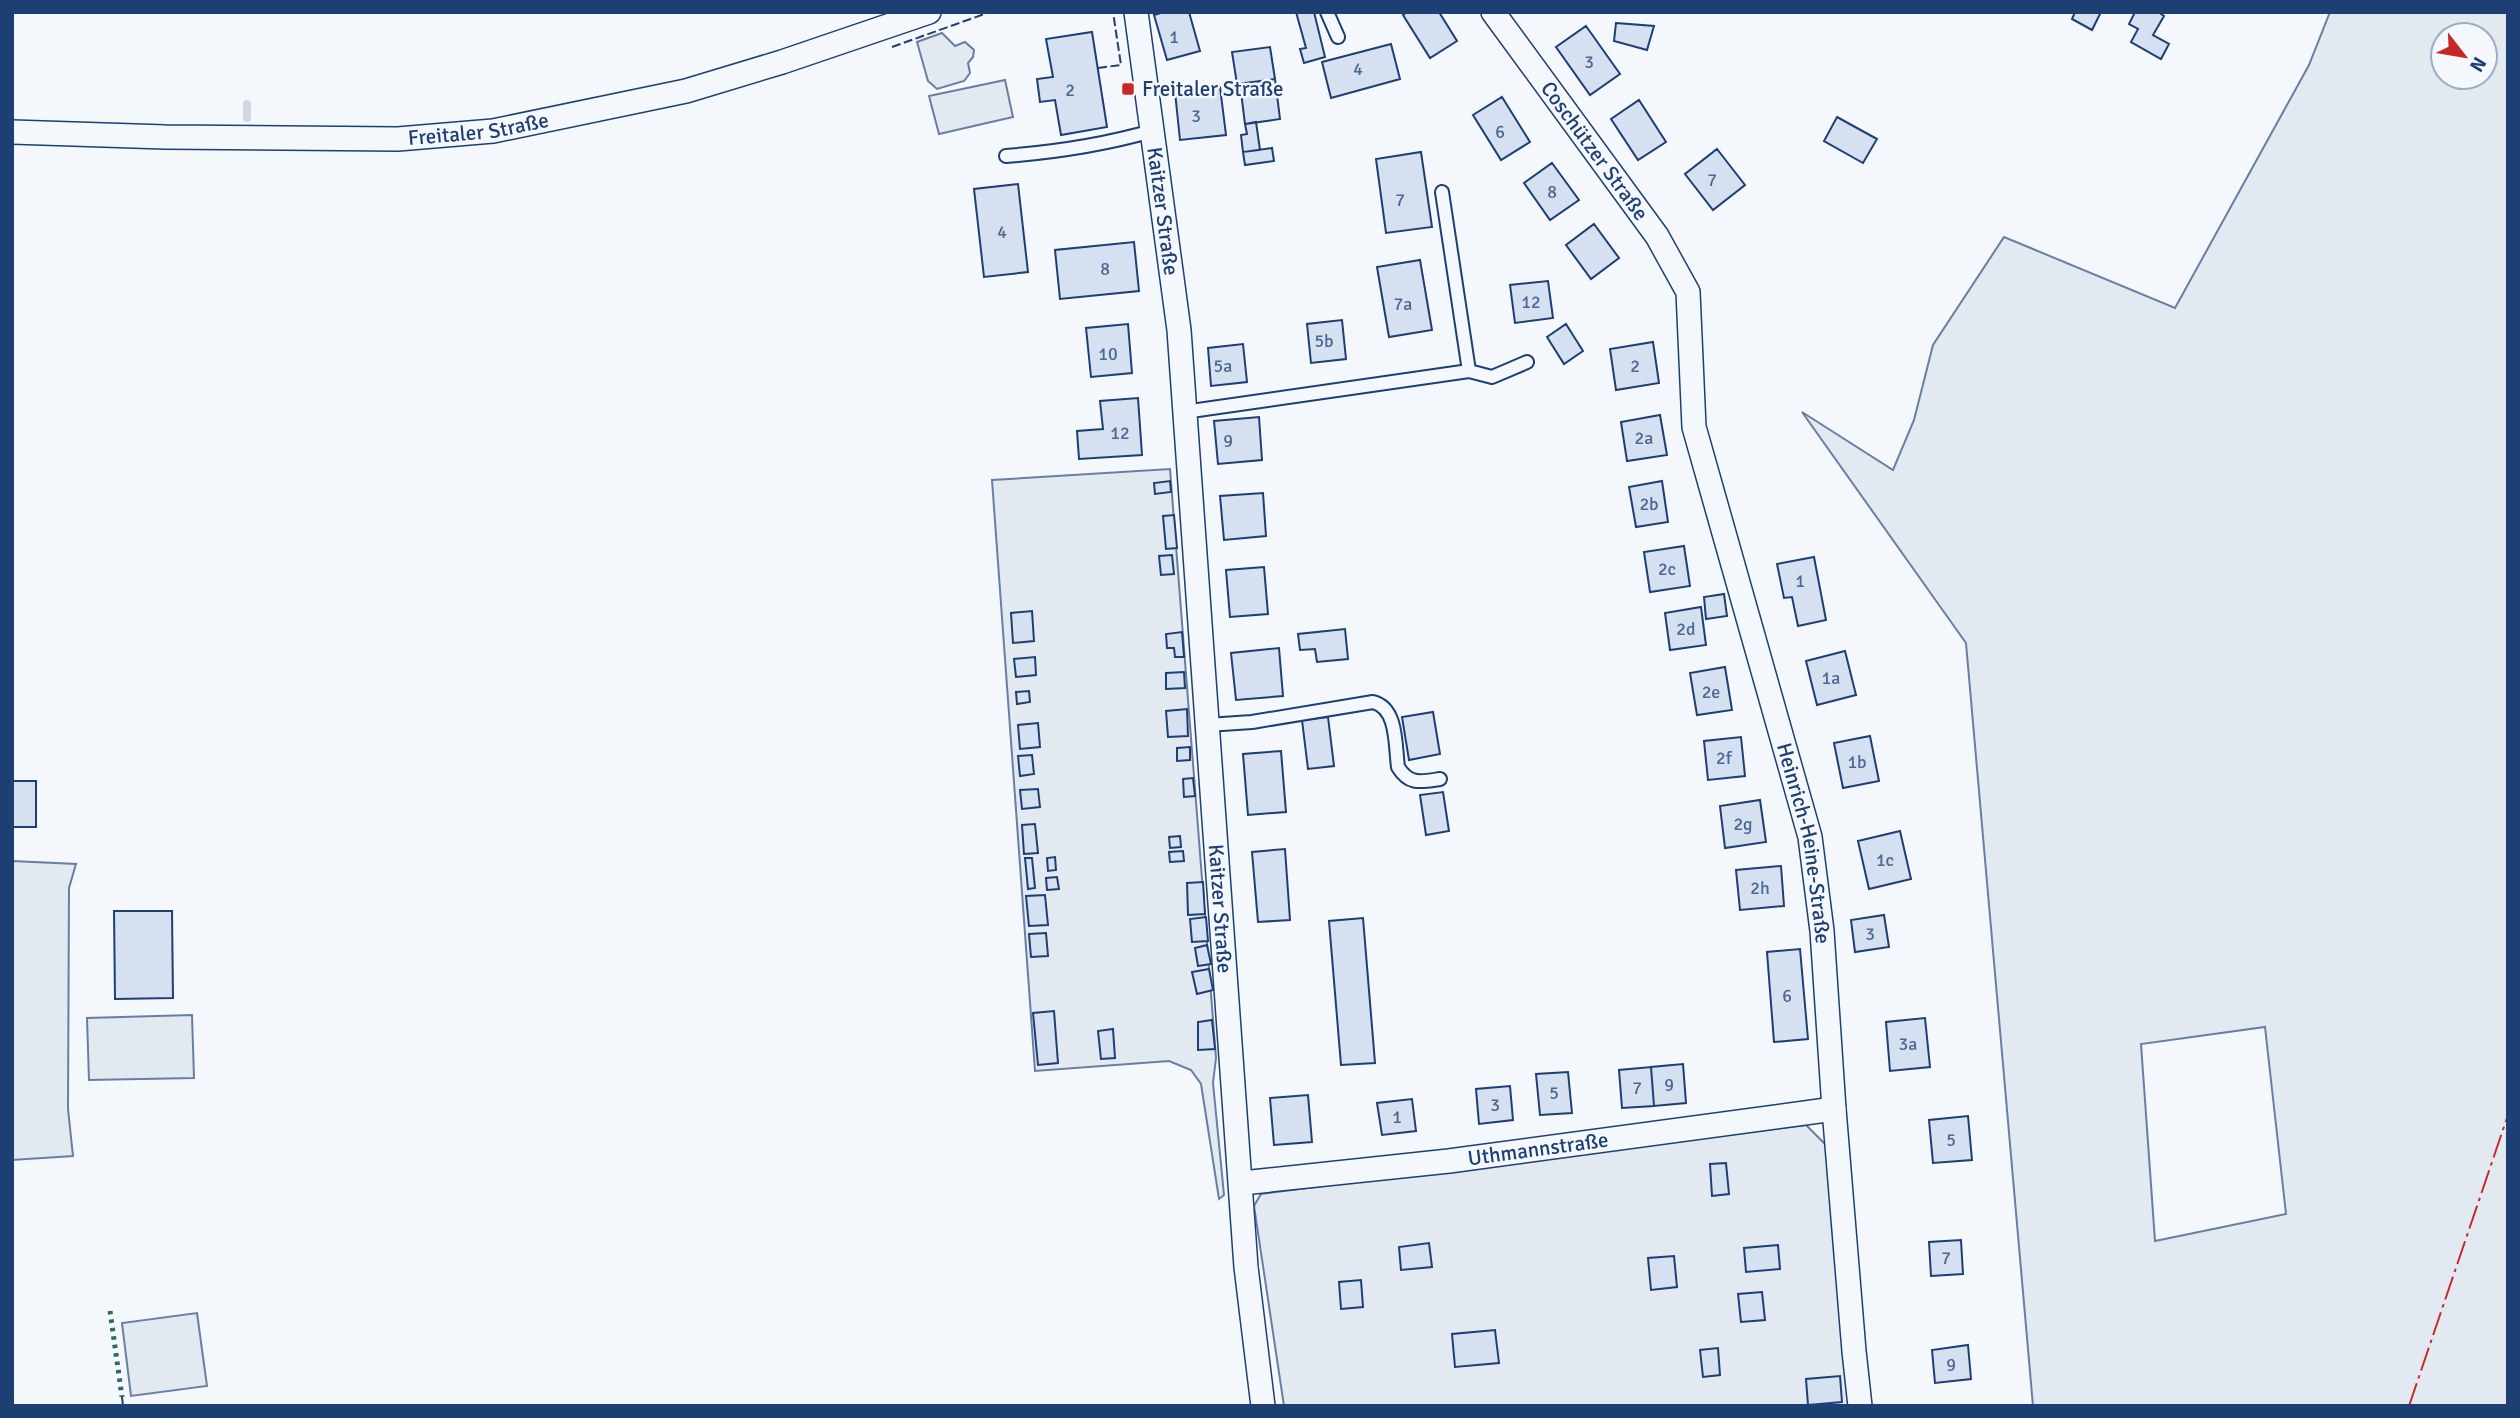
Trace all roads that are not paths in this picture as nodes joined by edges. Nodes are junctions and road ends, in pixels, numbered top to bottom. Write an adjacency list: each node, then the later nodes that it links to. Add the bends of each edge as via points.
1 (929, 12): 7 (street, Freitaler Straße, via 686,90 492,131 398,139)
2 (1136, 12): 6 (street, Kaitzer Straße)
3 (1327, 12): 5 (lane)
4 (1493, 12): 10 (street, Coschützer Straße, via 1657,236)
5 (1338, 37)
6 (1152, 131): 8 (lane, via 1108,144); 13 (street, Kaitzer Straße, via 1179,330)
7 (12, 132)
8 (1006, 156)
9 (1442, 191): 12 (lane)
10 (1688, 292): 16 (street, Heinrich-Heine-Straße, via 1694,428 1810,837 1822,931)
11 (1527, 362): 12 (lane, via 1492,377)
12 (1469, 371): 13 (lane)
13 (1184, 412): 14 (street, Kaitzer Straße)
14 (1207, 725): 15 (lane, via 1373,702 1391,716 1402,774 1415,782); 17 (street, Kaitzer Straße)
15 (1440, 779)
16 (1833, 1109): 17 (street, Uthmannstraße, via 1449,1161); 19 (street, Heinrich-Heine-Straße)
17 (1242, 1183): 18 (street, Kaitzer Straße, via 1246,1266)
18 (1263, 1406)
19 (1860, 1406)

